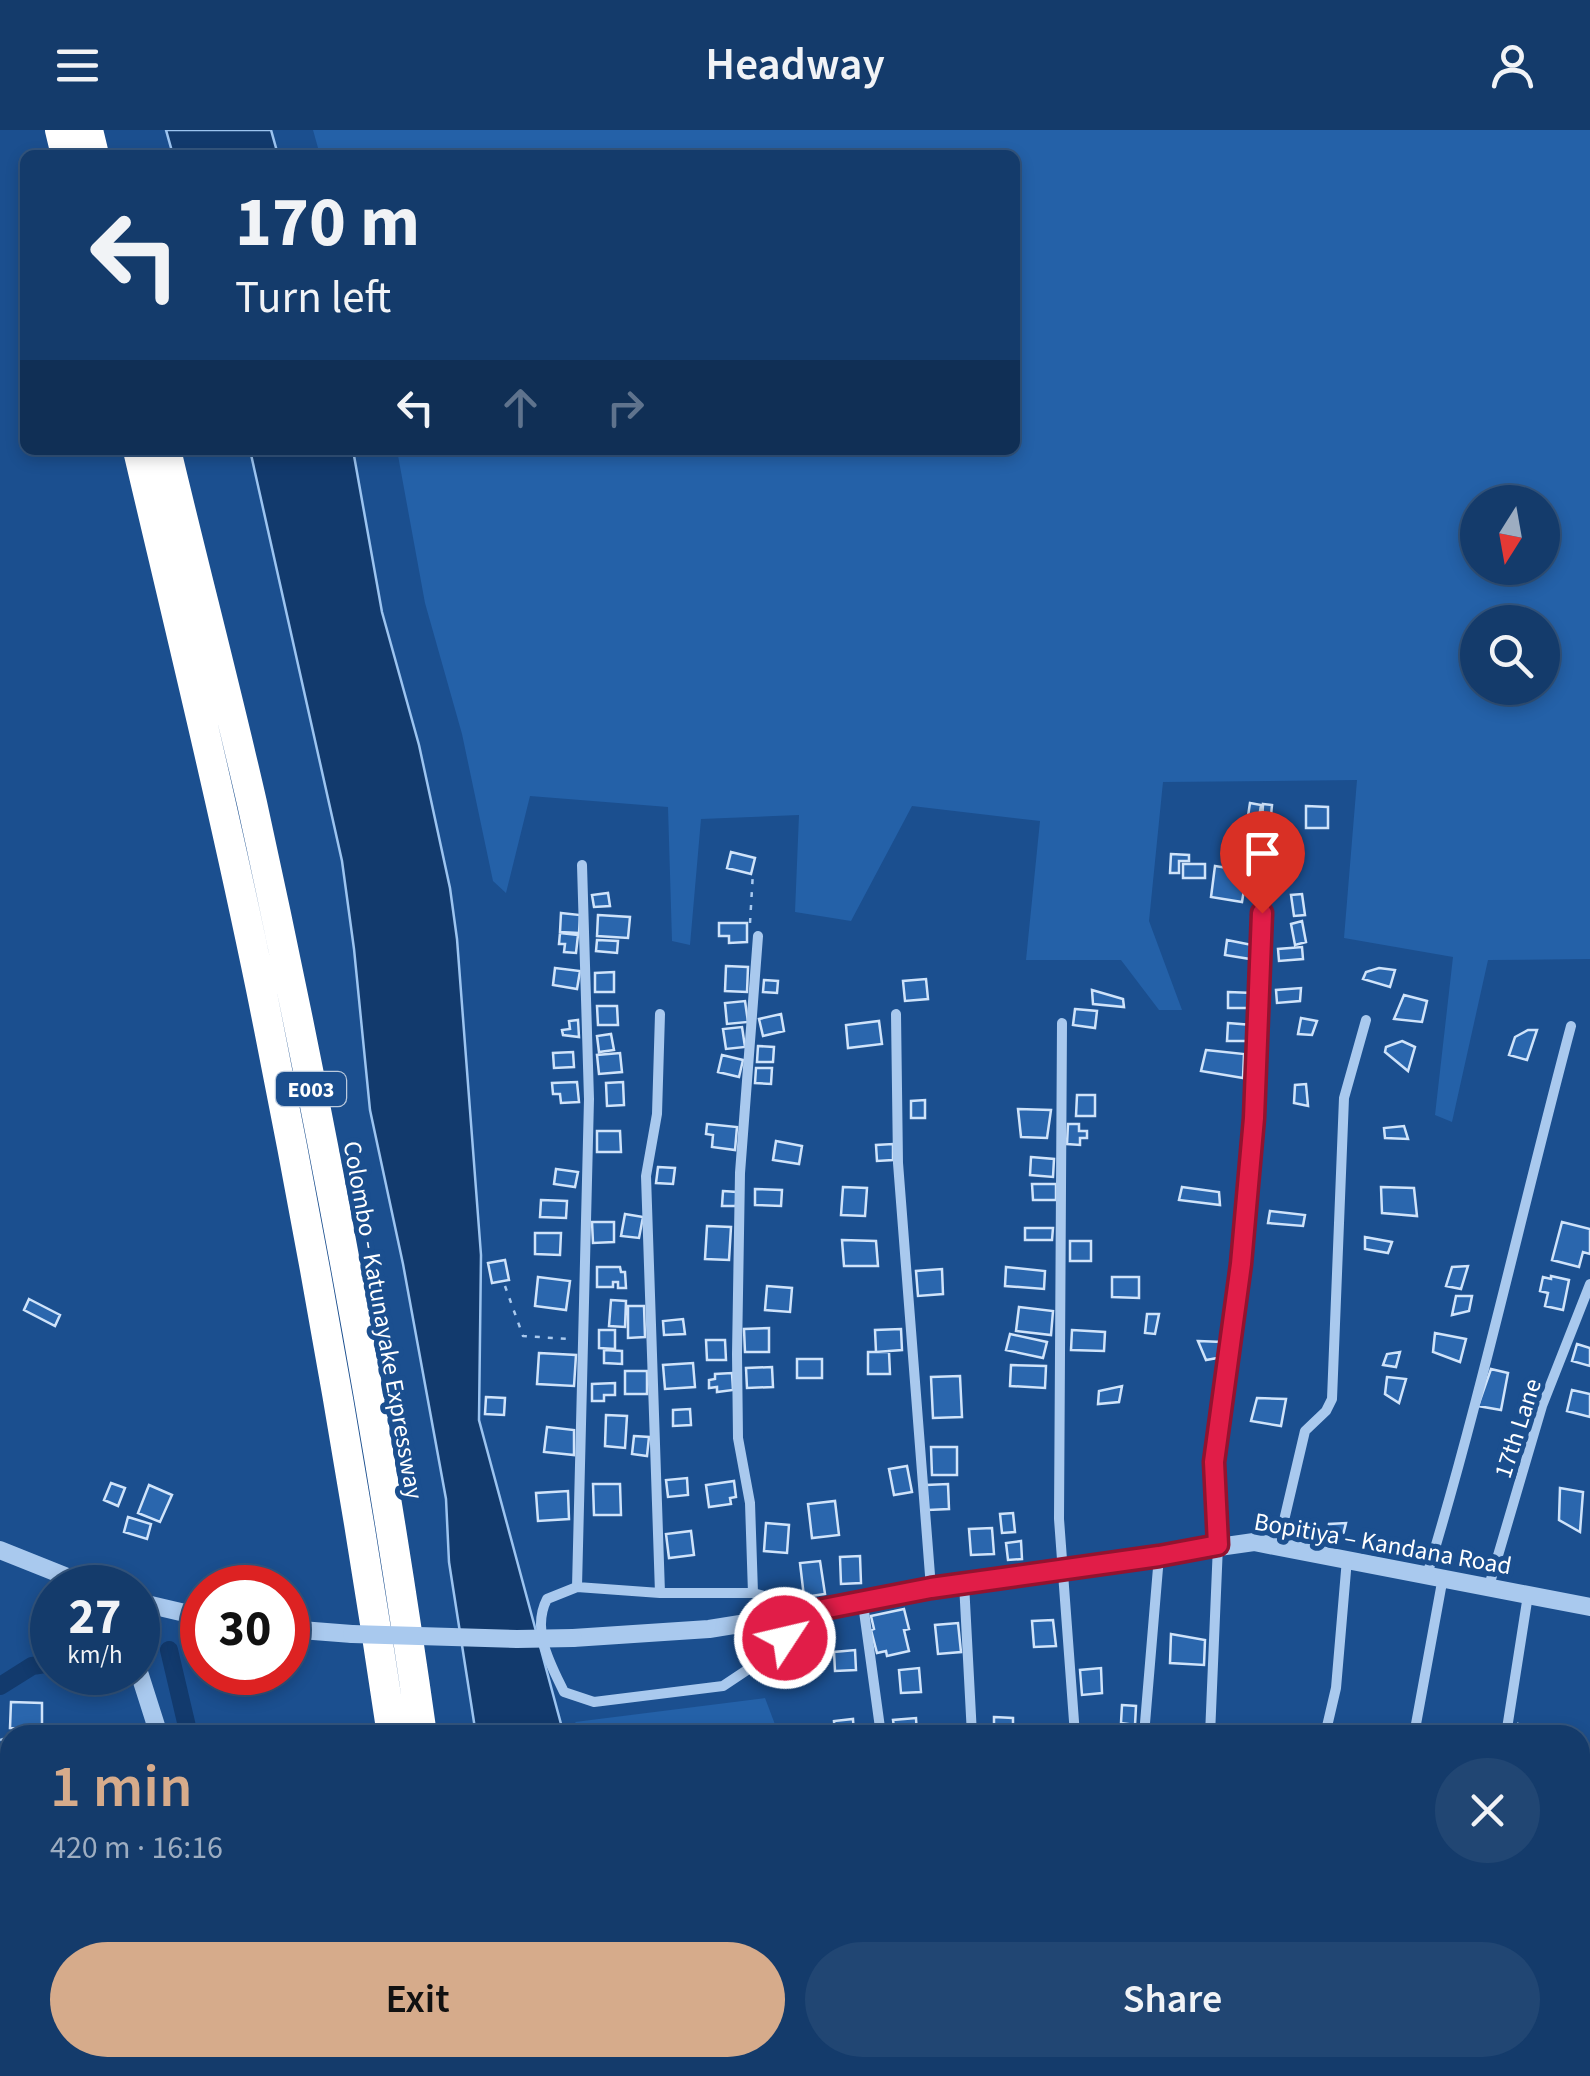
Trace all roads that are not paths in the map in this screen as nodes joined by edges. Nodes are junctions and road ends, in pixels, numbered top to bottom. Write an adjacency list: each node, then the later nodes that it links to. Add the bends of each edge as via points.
1 (139, 455): 33 (highway, E003, via 296,1164)
2 (167, 455): 34 (highway, Colombo - Katunayake Expressway / E003, via 251,802 326,1158)
3 (582, 865): 22 (street, via 589,1099)
4 (1262, 913): 12 (street, via 1254,1118 1214,1462)
5 (758, 936): 25 (street, via 740,1174 737,1354)
6 (660, 1014): 24 (street, via 657,1114 646,1176)
7 (896, 1014): 23 (street, via 898,1162)
8 (1366, 1020): 13 (street, via 1344,1098 1332,1399 1305,1432)
9 (1062, 1023): 18 (street)
10 (1570, 1026): 19 (street)
11 (1590, 1284): 21 (street, 17th Lane, via 1542,1406)
12 (1218, 1545): 13 (street, Bopitiya – Kandana Road); 15 (street, Bopitiya – Kandana Road); 39 (street)
13 (1278, 1546): 16 (street, Bopitiya – Kandana Road)
14 (0, 1550): 17 (street)
15 (1159, 1556): 18 (street, Bopitiya – Kandana Road); 38 (street)
16 (1346, 1560): 19 (street, Bopitiya – Kandana Road); 40 (street)
17 (38, 1565)
18 (1064, 1568): 20 (street, Bopitiya – Kandana Road); 37 (street)
19 (1435, 1576): 21 (street, Bopitiya – Kandana Road); 41 (street)
20 (964, 1583): 23 (street, Bopitiya – Kandana Road); 36 (street)
21 (1489, 1586): 26 (street, Bopitiya – Kandana Road)
22 (577, 1587): 24 (street); 29 (street, via 547,1599 539,1615 546,1654 564,1692 594,1702 723,1686)
23 (931, 1588): 27 (street, Bopitiya – Kandana Road)
24 (660, 1592): 25 (street)
25 (753, 1593): 29 (street)
26 (1528, 1595): 28 (street, Bopitiya – Kandana Road); 42 (street)
27 (863, 1604): 29 (street, Bopitiya – Kandana Road); 35 (street)
28 (1590, 1607)
29 (818, 1610): 30 (street, Bopitiya – Kandana Road, bridge, via 710,1628 574,1638)
30 (310, 1631)
31 (146, 1695): 32 (street)
32 (156, 1725)
33 (390, 1725)
34 (420, 1725)
35 (880, 1725)
36 (971, 1725)
37 (1074, 1725)
38 (1145, 1725)
39 (1210, 1725)
40 (1327, 1725)
41 (1415, 1725)
42 (1508, 1725)

